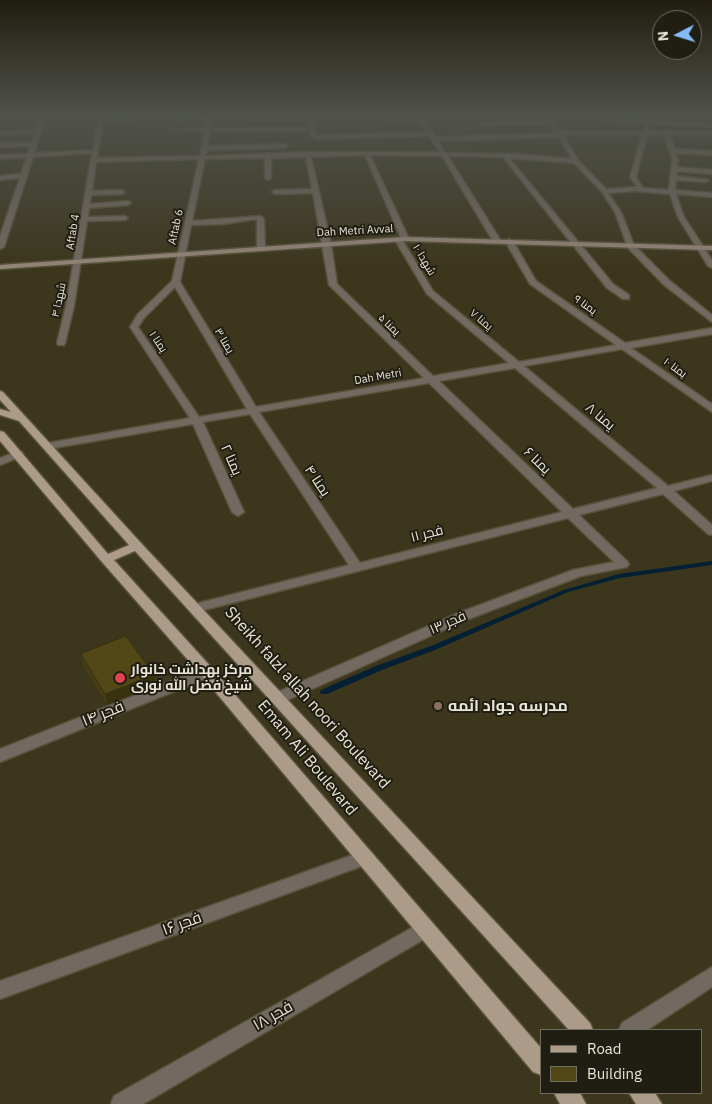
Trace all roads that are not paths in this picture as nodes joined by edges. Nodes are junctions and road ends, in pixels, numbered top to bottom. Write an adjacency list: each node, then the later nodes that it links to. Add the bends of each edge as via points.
1 (26, 168): 13 (street)
2 (93, 168): 24 (street, Aftab 4)
3 (200, 168): 30 (street, Aftab 6)
4 (268, 168): 15 (street)
5 (311, 168): 19 (street)
6 (373, 168): 32 (street, شهدا ۱۰)
7 (451, 168): 33 (street)
8 (514, 168): 36 (street)
9 (582, 168): 20 (street)
10 (636, 168): 18 (street, via 633,178)
11 (674, 169): 12 (street); 16 (street)
12 (712, 172)
13 (23, 176): 14 (street); 31 (street)
14 (0, 178)
15 (268, 178)
16 (673, 178): 17 (street); 21 (street)
17 (706, 180)
18 (641, 189): 20 (street); 21 (street)
19 (316, 191): 23 (street); 35 (street)
20 (604, 191): 37 (street, via 618,212)
21 (672, 191): 25 (street); 40 (street, via 681,217)
22 (122, 192): 24 (street)
23 (275, 192)
24 (89, 193): 27 (street, Aftab 4)
25 (712, 195)
26 (128, 203): 27 (street)
27 (87, 206): 29 (street, Aftab 4)
28 (125, 218): 29 (street)
29 (85, 219): 43 (street, Aftab 4)
30 (187, 223): 39 (street, via 261,219); 42 (street, Aftab 6)
31 (3, 227): 38 (street)
32 (402, 239): 33 (main road, Dah Metri Avval); 35 (main road, Dah Metri Avval); 47 (street, شهدا ۱۰)
33 (497, 241): 34 (main road, Dah Metri Avval)
34 (509, 241): 36 (main road, Dah Metri Avval); 52 (street, یمنا ۹, via 533,282)
35 (327, 244): 39 (main road, Dah Metri Avval); 54 (street, یمنا ۵, via 333,286)
36 (574, 244): 37 (main road, Dah Metri Avval); 48 (street, via 610,286)
37 (631, 246): 40 (main road, Dah Metri Avval); 49 (street, via 667,283)
38 (0, 247)
39 (261, 248): 42 (main road, Dah Metri Avval)
40 (699, 248): 41 (main road, Dah Metri Avval); 44 (street)
41 (712, 248)
42 (180, 254): 43 (main road, Dah Metri Avval); 46 (street, Aftab 6)
43 (78, 262): 45 (main road, Dah Metri Avval); 51 (street, شهدا ۴)
44 (712, 266)
45 (0, 267)
46 (176, 282): 57 (street, یمنا ۳); 60 (street, یمنا ۱, via 134,327)
47 (430, 292): 53 (street, یمنا ۷)
48 (626, 297)
49 (712, 319)
50 (712, 331): 52 (street, Dah Metri)
51 (61, 343)
52 (624, 346): 53 (street, Dah Metri); 56 (street, یمنا ۱۰)
53 (516, 365): 54 (street, Dah Metri); 66 (street, یمنا ۸)
54 (430, 380): 57 (street, Dah Metri); 68 (street, یمنا ۶)
55 (0, 394): 59 (main road, Sheikh falzl allah noori Boulevard)
56 (712, 409)
57 (253, 411): 60 (street, Dah Metri); 73 (street, یمنا ۴)
58 (0, 412): 59 (main road)
59 (22, 419): 62 (main road, Sheikh falzl allah noori Boulevard)
60 (197, 420): 62 (street, Dah Metri); 67 (street, یمنا ۲)
61 (0, 434): 63 (main road, Emam Ali Boulevard)
62 (48, 446): 70 (main road, Sheikh falzl allah noori Boulevard)
63 (18, 454): 64 (street); 71 (main road, Emam Ali Boulevard)
64 (0, 462)
65 (712, 478): 66 (street, فجر ۱۱)
66 (666, 490): 68 (street, فجر ۱۱); 69 (street, یمنا ۸)
67 (238, 512)
68 (571, 514): 72 (street, یمنا ۶); 73 (street, فجر ۱۱)
69 (712, 531)
70 (137, 546): 71 (main road); 74 (main road, Sheikh falzl allah noori Boulevard)
71 (106, 559): 75 (main road, Emam Ali Boulevard)
72 (624, 564): 76 (street, فجر ۱۳, via 578,573 460,617)
73 (357, 568): 74 (street, فجر ۱۱)
74 (196, 608): 76 (main road, Sheikh falzl allah noori Boulevard)
75 (207, 672): 77 (street, فجر ۱۴); 78 (main road, Emam Ali Boulevard)
76 (278, 698): 82 (main road, Sheikh falzl allah noori Boulevard)
77 (0, 756)
78 (364, 858): 79 (main road, Emam Ali Boulevard); 81 (street, فجر ۱۶)
79 (424, 929): 84 (main road, Emam Ali Boulevard); 87 (street, فجر ۱۸)
80 (712, 976): 83 (street)
81 (0, 990)
82 (582, 1029)
83 (631, 1029)
84 (540, 1063)
85 (566, 1094): 88 (main road)
86 (641, 1094): 89 (main road)
87 (122, 1104)
88 (575, 1104)
89 (651, 1104)

